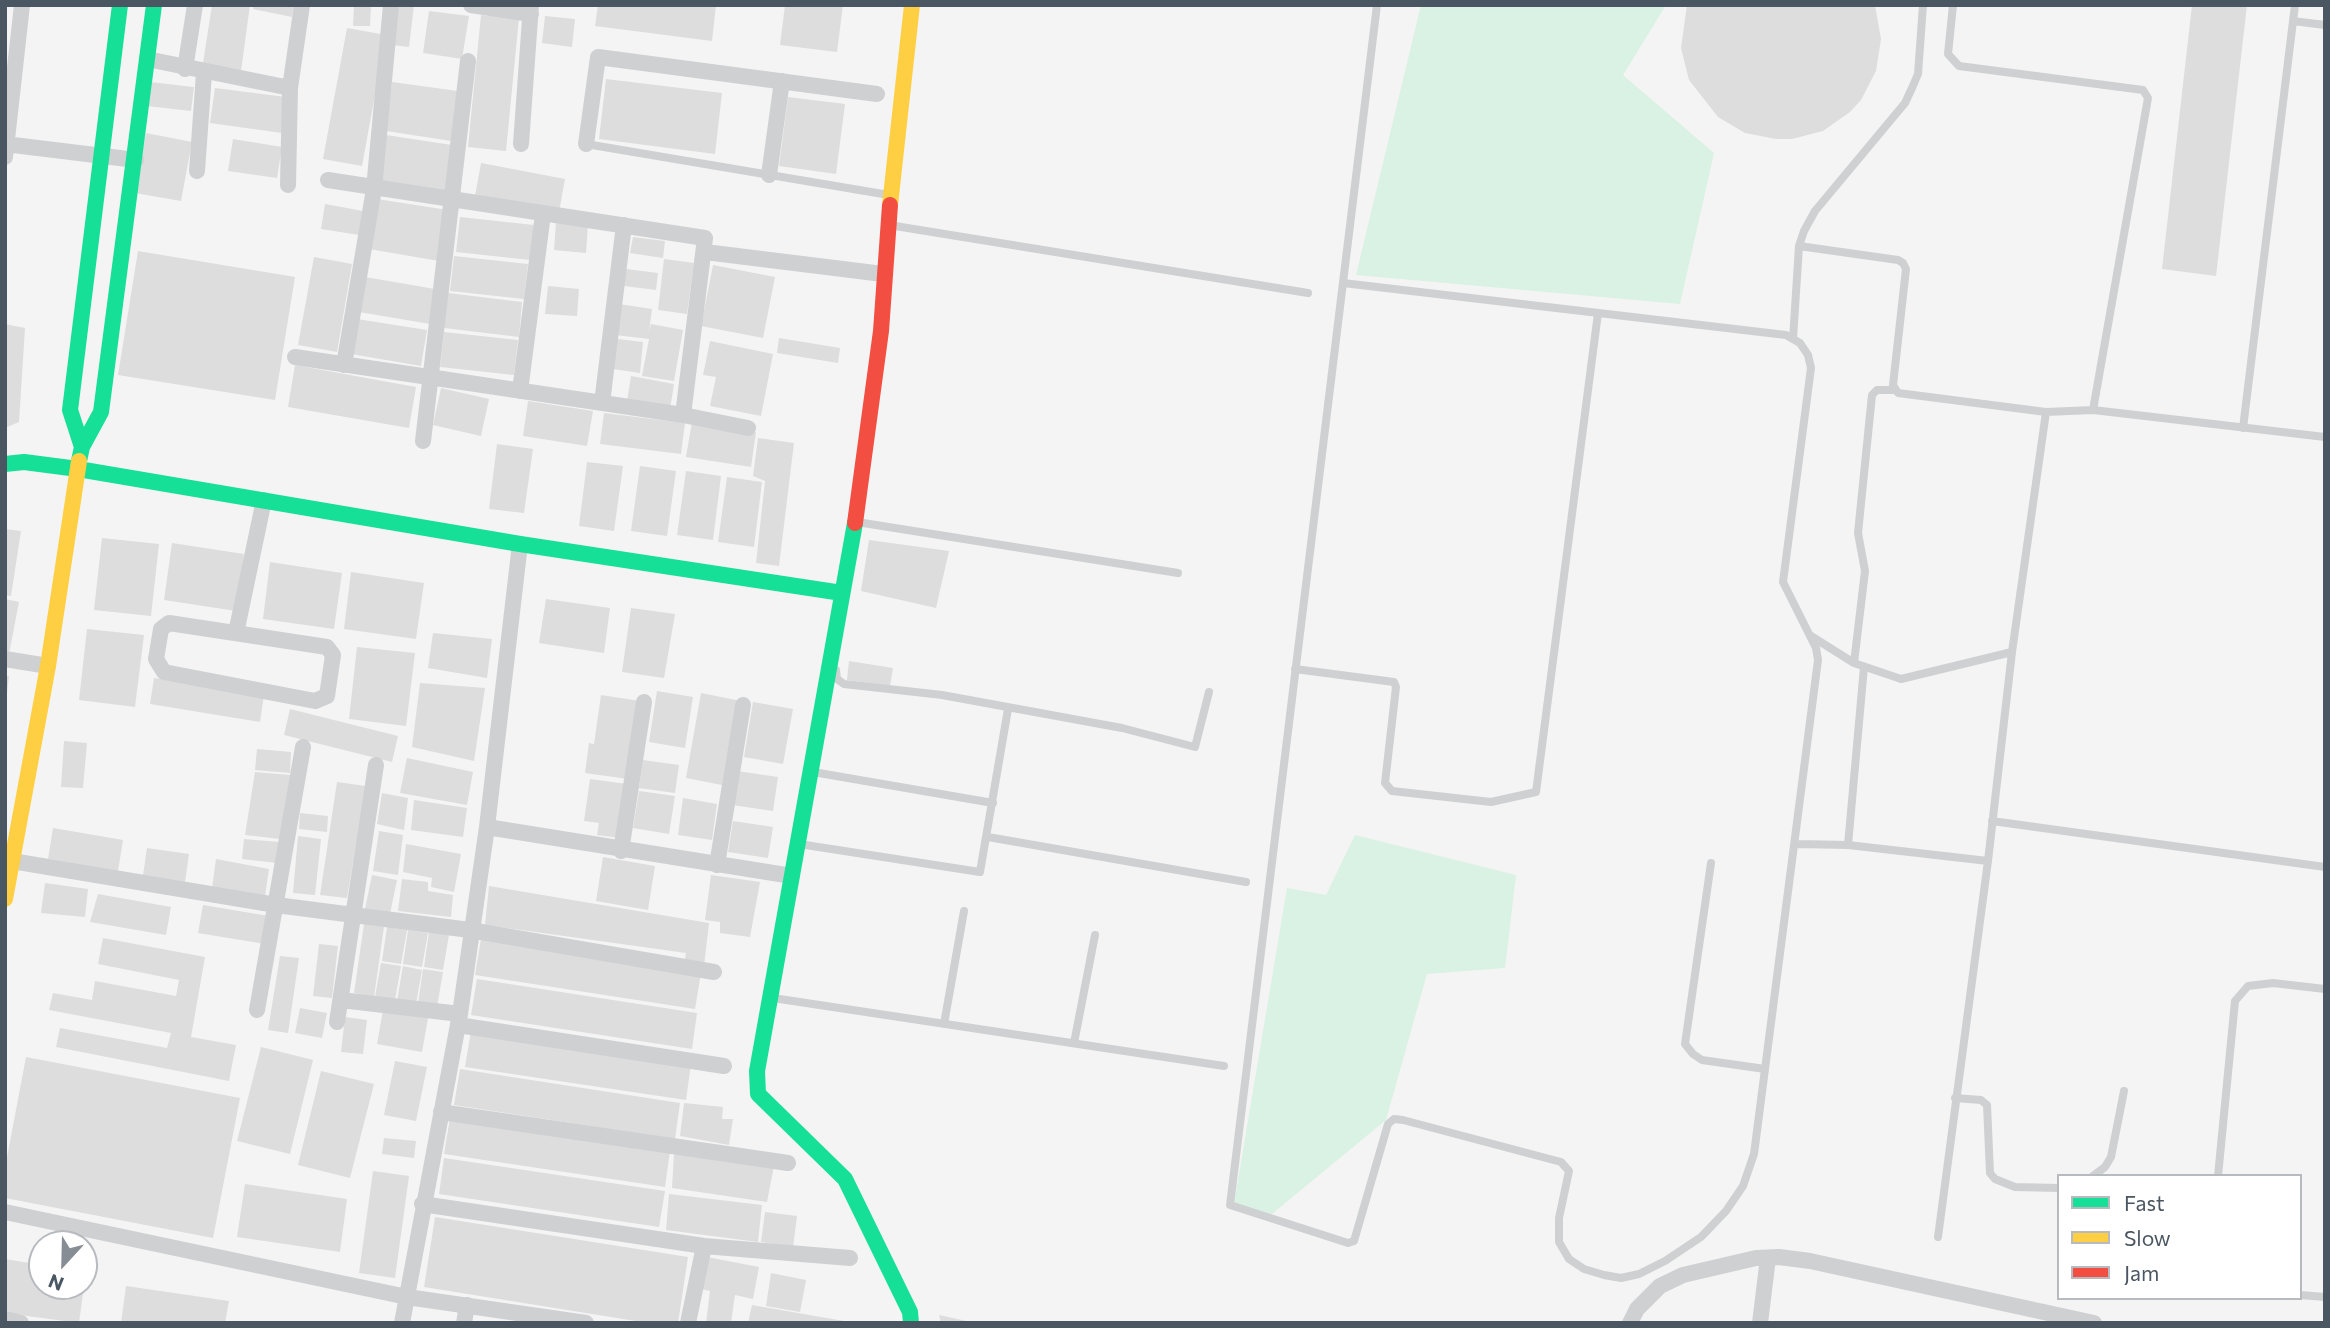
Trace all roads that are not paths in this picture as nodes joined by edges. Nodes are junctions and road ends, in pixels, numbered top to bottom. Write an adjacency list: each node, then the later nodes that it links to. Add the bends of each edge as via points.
1 (22, 5): 26 (street)
2 (120, 5): 16 (street)
3 (154, 5): 18 (street)
4 (195, 5): 19 (street)
5 (302, 5): 22 (street)
6 (391, 5): 33 (street)
7 (471, 5): 13 (street)
8 (912, 5): 34 (street)
9 (1377, 5): 42 (lane)
10 (1923, 5): 39 (lane, via 1918,74 1905,103 1815,211)
11 (1953, 5): 54 (lane, via 1948,54 1959,66 2143,90 2148,98)
12 (2295, 5): 14 (lane)
13 (531, 9): 24 (street)
14 (2293, 20): 15 (lane); 58 (lane)
15 (2325, 25)
16 (113, 60): 18 (street); 27 (street)
17 (468, 61): 35 (street)
18 (147, 62): 19 (street); 28 (street)
19 (185, 69): 20 (street)
20 (204, 73): 22 (street); 29 (street)
21 (782, 81): 23 (street); 25 (street, via 598,57); 30 (street)
22 (290, 88): 32 (street)
23 (877, 94)
24 (521, 144)
25 (586, 144): 30 (lane)
26 (6, 149): 27 (street)
27 (101, 155): 28 (street); 44 (street)
28 (135, 160): 46 (street)
29 (197, 171)
30 (769, 175): 34 (lane)
31 (328, 180): 33 (street)
32 (288, 185)
33 (374, 189): 35 (street); 49 (street)
34 (892, 196): 38 (street)
35 (453, 200): 36 (street); 50 (street)
36 (543, 214): 37 (street); 52 (street)
37 (624, 225): 40 (street, via 705,238); 53 (street)
38 (889, 226): 41 (street); 43 (lane)
39 (1799, 246): 47 (lane); 51 (lane, via 1903,264)
40 (705, 252): 41 (street); 56 (street)
41 (883, 274): 65 (street, via 881,331)
42 (1343, 283): 45 (lane); 76 (lane)
43 (1308, 293)
44 (82, 310): 46 (street); 61 (street, via 70,410)
45 (1598, 313): 47 (lane); 76 (lane, via 1536,792 1491,802 1392,791 1385,783 1394,682)
46 (114, 314): 61 (street, via 101,412)
47 (1793, 339): 70 (lane, via 1808,355 1811,368 1783,582)
48 (295, 357): 49 (street)
49 (344, 365): 50 (street)
50 (428, 379): 52 (street); 60 (street)
51 (1894, 390): 55 (lane); 73 (lane, via 1872,394 1858,533 1865,571)
52 (520, 391): 53 (street)
53 (602, 403): 56 (street)
54 (2093, 410): 55 (lane); 58 (lane)
55 (2046, 412): 71 (lane)
56 (683, 415): 57 (street)
57 (748, 428)
58 (2243, 428): 59 (lane)
59 (2325, 437)
60 (423, 441)
61 (82, 447): 63 (street)
62 (5, 464): 63 (street)
63 (78, 469): 64 (street); 74 (street)
64 (264, 500): 66 (street); 69 (street)
65 (855, 522): 67 (lane); 68 (street)
66 (520, 544): 68 (street); 86 (street)
67 (1178, 573)
68 (845, 595): 80 (lane, via 836,671 844,684 942,695); 83 (street)
69 (236, 633): 69 (street, via 331,650 327,696 315,701 164,672 158,666 161,629 169,623)
70 (1811, 636): 73 (lane); 89 (lane, via 1818,660)
71 (2012, 652): 75 (lane, via 1901,679); 85 (lane)
72 (5, 659): 74 (street)
73 (1854, 663): 75 (lane)
74 (48, 666): 92 (street)
75 (1864, 667): 90 (lane)
76 (1295, 669): 116 (lane, via 1229,1202 1233,1208 1348,1243 1354,1241 1388,1124 1403,1120 1562,1161 1569,1171 1559,1242 1569,1259 1604,1275 1639,1274 1700,1237 1743,1186 1754,1154)
77 (1209, 692): 80 (lane, via 1195,747 1122,727)
78 (644, 702): 91 (street)
79 (743, 705): 95 (street)
80 (1009, 709): 84 (lane)
81 (303, 747): 100 (street)
82 (376, 765): 102 (street)
83 (812, 772): 84 (lane); 88 (street)
84 (993, 803): 87 (lane)
85 (1992, 821): 93 (lane); 96 (lane)
86 (487, 827): 91 (street); 103 (street)
87 (988, 836): 88 (lane, via 982,870 977,874); 98 (lane)
88 (799, 844): 97 (street)
89 (1797, 844): 90 (lane); 116 (lane)
90 (1848, 845): 93 (lane)
91 (621, 851): 95 (street)
92 (12, 861): 99 (street); 100 (street)
93 (1988, 861): 118 (lane)
94 (1711, 863): 116 (lane, via 1685,1044 1702,1060)
95 (717, 865): 97 (street)
96 (2325, 867)
97 (792, 876): 107 (street)
98 (1246, 882)
99 (5, 899)
100 (276, 905): 102 (street); 109 (street)
101 (964, 911): 112 (lane)
102 (355, 914): 103 (street); 108 (street)
103 (470, 930): 105 (street); 110 (street)
104 (1095, 935): 113 (lane)
105 (714, 971)
106 (2325, 989): 122 (lane, via 2273,983 2248,986 2235,1001)
107 (770, 998): 112 (lane); 140 (street, via 757,1071 758,1094 845,1179 882,1251)
108 (341, 1000): 110 (street); 111 (street)
109 (257, 1010)
110 (459, 1020): 114 (street); 119 (street)
111 (337, 1022)
112 (944, 1024): 113 (lane)
113 (1074, 1043): 115 (lane)
114 (724, 1066)
115 (1224, 1066)
116 (1765, 1069)
117 (2124, 1091): 121 (lane, via 2111,1157)
118 (1955, 1098): 123 (lane, via 1982,1100 1987,1105 1990,1173 1995,1179 2015,1187); 126 (lane)
119 (441, 1112): 120 (street); 124 (street)
120 (788, 1163)
121 (2096, 1174)
122 (2218, 1174)
123 (2057, 1188)
124 (422, 1204): 127 (street); 131 (street)
125 (5, 1212): 131 (street)
126 (1938, 1237)
127 (704, 1246): 128 (street); 139 (street)
128 (850, 1258)
129 (1768, 1258): 141 (street, via 1683,1275 1655,1291); 142 (street); 143 (street, via 1810,1261)
130 (2302, 1294): 132 (lane)
131 (407, 1297): 133 (street); 136 (street)
132 (2325, 1297)
133 (467, 1305): 137 (street); 138 (street)
134 (5, 1319): 135 (street)
135 (21, 1323)
136 (402, 1323)
137 (464, 1323)
138 (586, 1323)
139 (688, 1323)
140 (911, 1323)
141 (1630, 1323)
142 (1760, 1323)
143 (2094, 1323)

